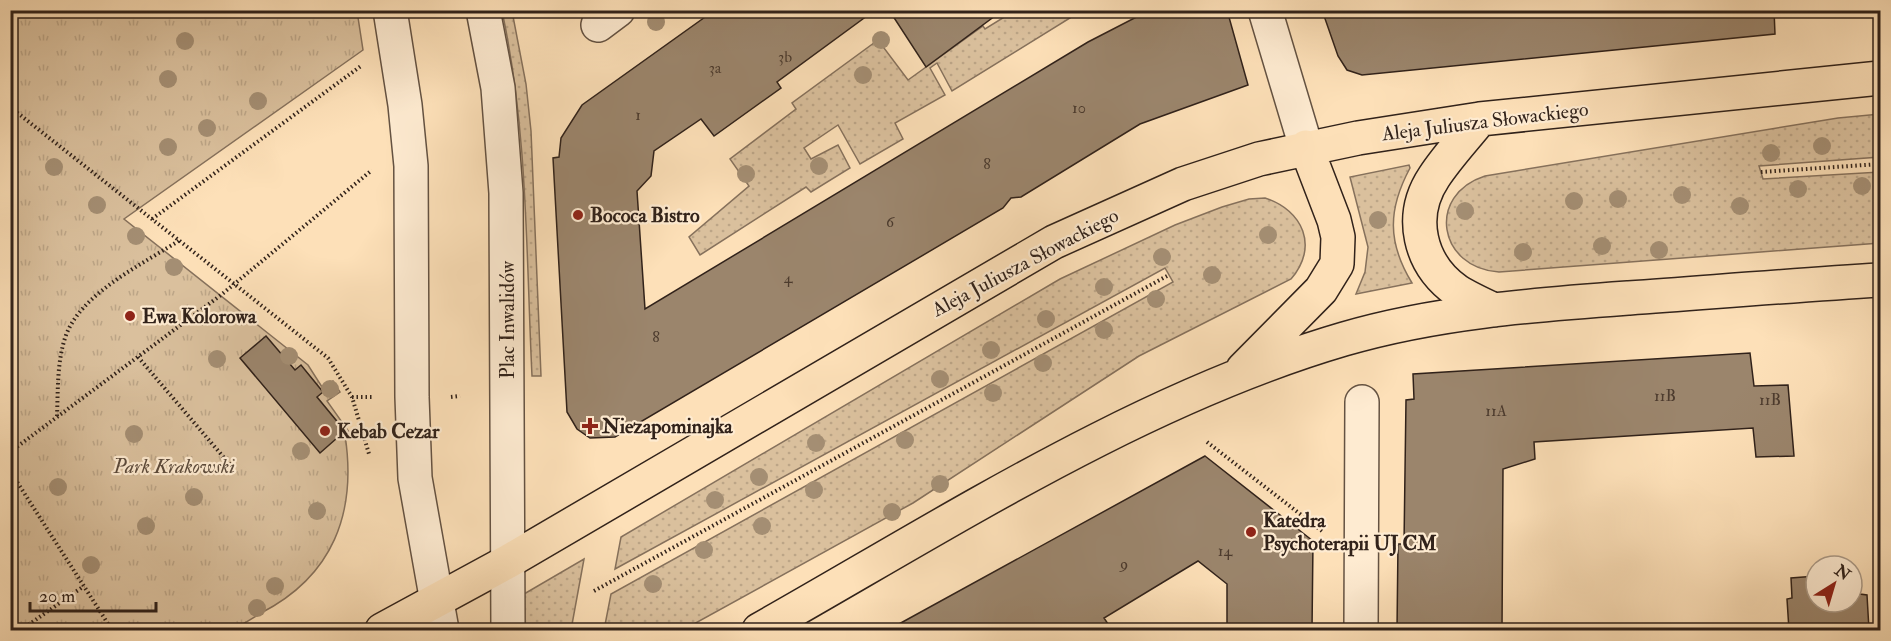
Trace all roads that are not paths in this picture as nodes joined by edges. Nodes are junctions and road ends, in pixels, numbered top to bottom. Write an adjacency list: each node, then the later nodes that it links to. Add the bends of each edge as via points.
1 (390, 10): 12 (street, via 411,166 415,469)
2 (483, 10): 11 (street, Plac Inwalidów, via 498,88 506,193)
3 (1265, 10): 6 (street)
4 (1881, 78): 5 (main road, Aleja Juliusza Słowackiego)
5 (1480, 119): 6 (main road, Aleja Juliusza Słowackiego); 8 (main road, via 1434,177 1420,209 1419,228 1422,246 1444,280 1458,292)
6 (1306, 147): 9 (main road, via 1334,220 1337,264 1322,290); 11 (main road, Aleja Juliusza Słowackiego, via 1183,184 1054,242)
7 (1881, 280): 8 (main road)
8 (1494, 310): 9 (main road, via 1407,323 1346,338)
9 (1235, 377): 15 (main road, via 1093,443)
10 (1362, 402): 16 (street)
11 (509, 561): 12 (main road, Aleja Juliusza Słowackiego); 14 (street, Plac Inwalidów)
12 (440, 616): 13 (main road, Aleja Juliusza Słowackiego)
13 (382, 630)
14 (508, 630)
15 (759, 630)
16 (1360, 630)

